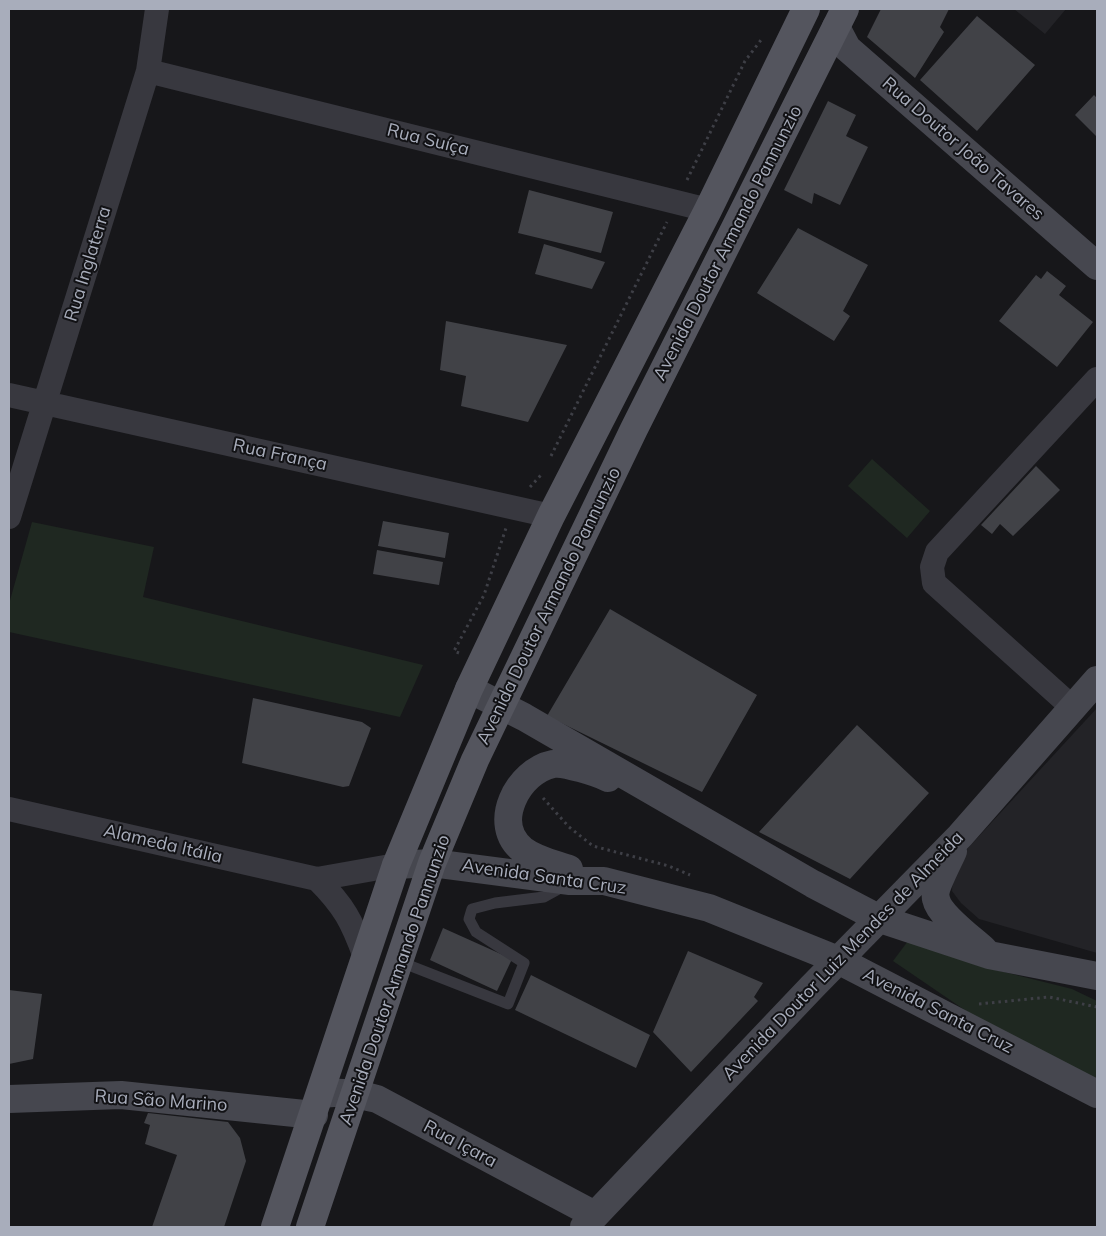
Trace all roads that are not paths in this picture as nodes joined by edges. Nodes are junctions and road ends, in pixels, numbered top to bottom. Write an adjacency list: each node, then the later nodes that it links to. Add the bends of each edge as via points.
1 (157, 9): 4 (street, Rua Inglaterra)
2 (806, 9): 5 (main road, Avenida Doutor Armando Pannunzio)
3 (841, 18): 6 (main road, Rua Doutor João Tavares, via 847,48); 14 (main road, Avenida Doutor Armando Pannunzio)
4 (148, 71): 5 (street, Rua Suíça); 9 (street, Rua Inglaterra)
5 (708, 210): 10 (main road, Avenida Doutor Armando Pannunzio)
6 (1093, 255)
7 (1097, 379): 15 (street, via 937,552 932,567 934,583)
8 (9, 395): 9 (street, Rua França)
9 (44, 403): 10 (street, Rua França); 11 (street, Rua Inglaterra)
10 (551, 516): 13 (main road, Avenida Doutor Armando Pannunzio)
11 (9, 517)
12 (1097, 680): 15 (main road, Avenida Doutor Luiz Mendes de Almeida)
13 (469, 689): 14 (main road); 19 (main road, Avenida Doutor Armando Pannunzio)
14 (500, 704): 18 (main road, Avenida Doutor Armando Pannunzio); 23 (main road)
15 (1072, 707): 17 (main road, Avenida Doutor Luiz Mendes de Almeida)
16 (9, 809): 20 (street, Alameda Itália)
17 (960, 836): 24 (main road, Avenida Doutor Luiz Mendes de Almeida); 25 (main road, via 935,898 943,912)
18 (432, 863): 19 (main road, Avenida Santa Cruz); 21 (main road, Avenida Santa Cruz); 28 (main road, Avenida Doutor Armando Pannunzio)
19 (396, 865): 20 (street, Alameda Itália); 26 (main road, Avenida Doutor Armando Pannunzio)
20 (317, 880): 26 (street, via 338,900 353,923)
21 (570, 881): 22 (main road, Avenida Santa Cruz); 28 (lane, via 544,897 472,909 469,919 473,929 524,963 508,1004)
22 (604, 881): 23 (main road, via 532,855 515,841 508,812 514,794 538,769 554,764 599,774 784,876); 27 (main road, Avenida Santa Cruz, via 709,908)
23 (813, 884): 24 (main road)
24 (880, 918): 25 (main road); 27 (main road, Avenida Doutor Luiz Mendes de Almeida)
25 (989, 955): 29 (main road)
26 (365, 956): 33 (main road, Avenida Doutor Armando Pannunzio)
27 (838, 960): 31 (main road, Avenida Santa Cruz); 34 (main road, Avenida Doutor Luiz Mendes de Almeida)
28 (398, 961): 30 (main road, Avenida Doutor Armando Pannunzio)
29 (1097, 976)
30 (354, 1093): 33 (main road, Rua Içara, via 335,1092); 34 (main road, Rua Içara, via 377,1099); 36 (main road, Avenida Doutor Armando Pannunzio)
31 (1097, 1094)
32 (9, 1099): 33 (main road, Rua São Marino, via 121,1095)
33 (317, 1105): 35 (main road, Avenida Doutor Armando Pannunzio)
34 (589, 1221)
35 (275, 1227)
36 (310, 1227)

